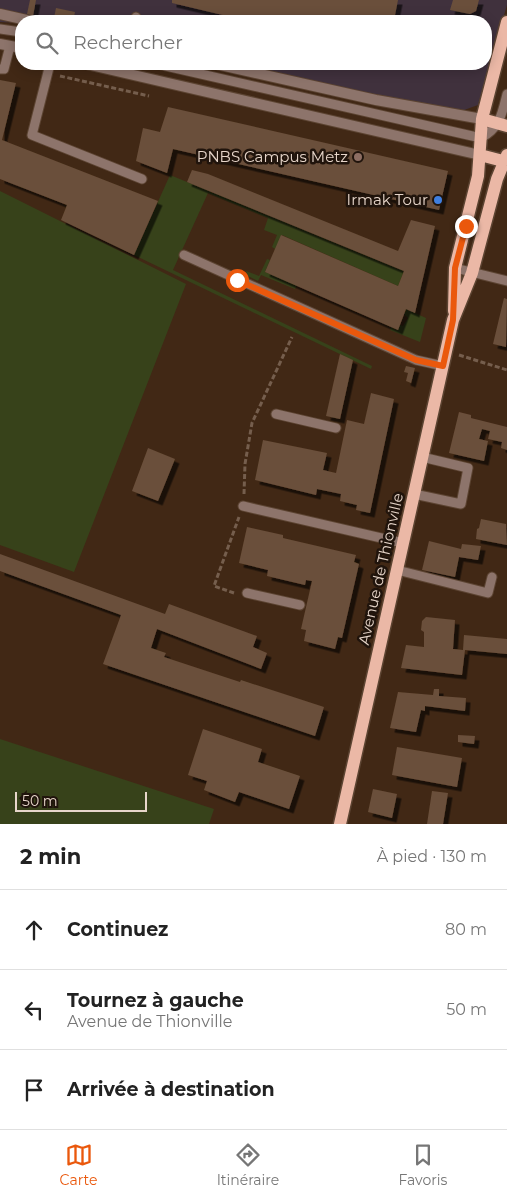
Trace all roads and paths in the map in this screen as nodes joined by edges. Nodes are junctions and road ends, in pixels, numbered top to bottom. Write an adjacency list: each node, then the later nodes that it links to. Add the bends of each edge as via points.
1 (0, 14): 2 (street)
2 (15, 17)
3 (507, 22): 15 (main road, Avenue de Thionville)
4 (0, 29): 5 (lane)
5 (15, 31)
6 (5, 45): 7 (lane, via 4,70)
7 (0, 69)
8 (48, 70): 20 (lane, via 32,135)
9 (55, 70): 14 (path)
10 (112, 70): 18 (street)
11 (183, 70): 17 (lane)
12 (243, 70): 15 (street)
13 (507, 94): 16 (lane)
14 (149, 96)
15 (482, 120): 16 (main road); 17 (main road, Avenue de Thionville)
16 (503, 125): 17 (lane)
17 (481, 138): 18 (main road, Avenue de Thionville)
18 (480, 155): 19 (main road); 22 (main road, Avenue de Thionville, via 478,176)
19 (505, 158): 23 (main road, Avenue de Thionville)
20 (142, 179)
21 (184, 256): 28 (lane, via 416,360)
22 (455, 268): 23 (lane); 25 (main road, Avenue de Thionville)
23 (472, 273): 24 (lane); 25 (main road, Avenue de Thionville)
24 (507, 282)
25 (453, 320): 27 (main road, Avenue de Thionville)
26 (292, 337): 34 (path, via 252,423 245,464)
27 (446, 351): 28 (main road, Avenue de Thionville); 29 (path)
28 (443, 366): 32 (main road, Avenue de Thionville)
29 (507, 370)
30 (276, 414): 31 (lane)
31 (336, 428)
32 (422, 457): 33 (main road, Avenue de Thionville); 33 (lane, via 468,468 461,504)
33 (414, 494): 35 (main road, Avenue de Thionville)
34 (244, 506): 35 (lane); 38 (path, via 214,586 243,596)
35 (403, 543): 36 (main road, Avenue de Thionville)
36 (397, 570): 37 (lane, via 488,593); 40 (main road, Avenue de Thionville)
37 (492, 577)
38 (247, 593): 39 (lane)
39 (300, 605)
40 (340, 824)

